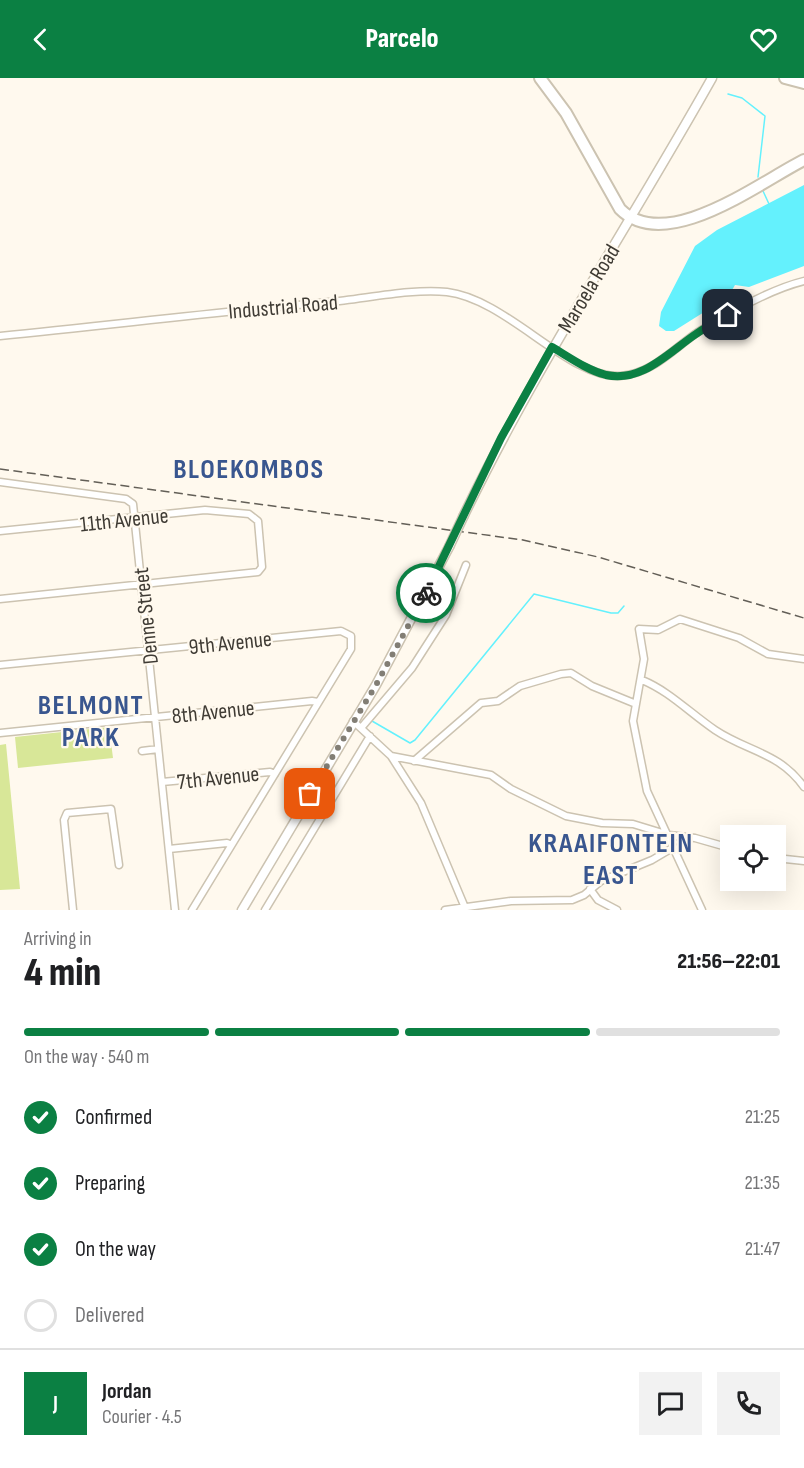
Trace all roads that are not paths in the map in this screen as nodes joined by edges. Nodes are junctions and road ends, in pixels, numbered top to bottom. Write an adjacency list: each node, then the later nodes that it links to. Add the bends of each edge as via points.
1 (540, 78): 6 (highway, via 566,113 615,202)
2 (712, 78): 6 (street, Maroela Road)
3 (784, 78): 4 (highway)
4 (804, 83)
5 (804, 160): 6 (highway, via 699,216 664,223)
6 (629, 218): 9 (street, Maroela Road)
7 (804, 281): 9 (street, Industrial Road, via 728,315 660,361 635,373 620,376 595,371)
8 (0, 336): 9 (street, Industrial Road, via 441,292 483,302)
9 (552, 347): 23 (street, Maroela Road, bridge, via 501,438 412,619)
10 (0, 482): 11 (street, Denne Street, via 126,499 132,502)
11 (134, 518): 12 (street, 11th Avenue); 14 (street, Denne Street); 14 (street, 11th Avenue, via 205,510 249,514 258,521 258,572)
12 (0, 531)
13 (466, 565): 24 (street, via 446,615 412,668)
14 (141, 584): 15 (street); 16 (street, Denne Street)
15 (0, 599)
16 (148, 650): 18 (street, 9th Avenue); 20 (street, 9th Avenue, via 340,631 351,636 352,646); 22 (street, Denne Street)
17 (804, 659): 19 (street, via 768,654 740,638 680,619 658,630 639,629 644,659)
18 (0, 665)
19 (642, 680): 21 (street); 33 (street, via 666,692 689,713 735,742 777,759)
20 (318, 702): 22 (street, 8th Avenue); 31 (street)
21 (636, 704): 30 (street, via 571,673 561,674 520,686 498,701 481,703); 34 (street, via 634,727 647,791)
22 (155, 717): 25 (street, 8th Avenue); 27 (street, Denne Street)
23 (353, 721): 24 (street); 47 (street, Maroela Road)
24 (361, 728): 26 (street)
25 (0, 733)
26 (370, 736): 29 (street); 48 (street)
27 (158, 749): 28 (street); 32 (street, Denne Street)
28 (142, 751)
29 (391, 756): 30 (street); 43 (street, via 426,813)
30 (414, 761): 34 (street, via 491,776 566,816 633,824)
31 (275, 774): 32 (street, 7th Avenue); 35 (street)
32 (162, 783): 38 (street, Denne Street)
33 (804, 787)
34 (669, 835): 36 (street); 37 (street)
35 (231, 845): 38 (street); 46 (street)
36 (720, 845)
37 (674, 847): 42 (street); 51 (street)
38 (169, 849): 45 (street, Denne Street)
39 (786, 859): 40 (street)
40 (804, 861)
41 (119, 866): 44 (street, via 111,809 67,813 64,818)
42 (590, 889): 43 (street, via 572,900 526,900); 50 (street, via 598,900)
43 (465, 908): 49 (street)
44 (73, 910)
45 (175, 910)
46 (192, 910)
47 (242, 910)
48 (265, 910)
49 (445, 910)
50 (617, 910)
51 (702, 910)

